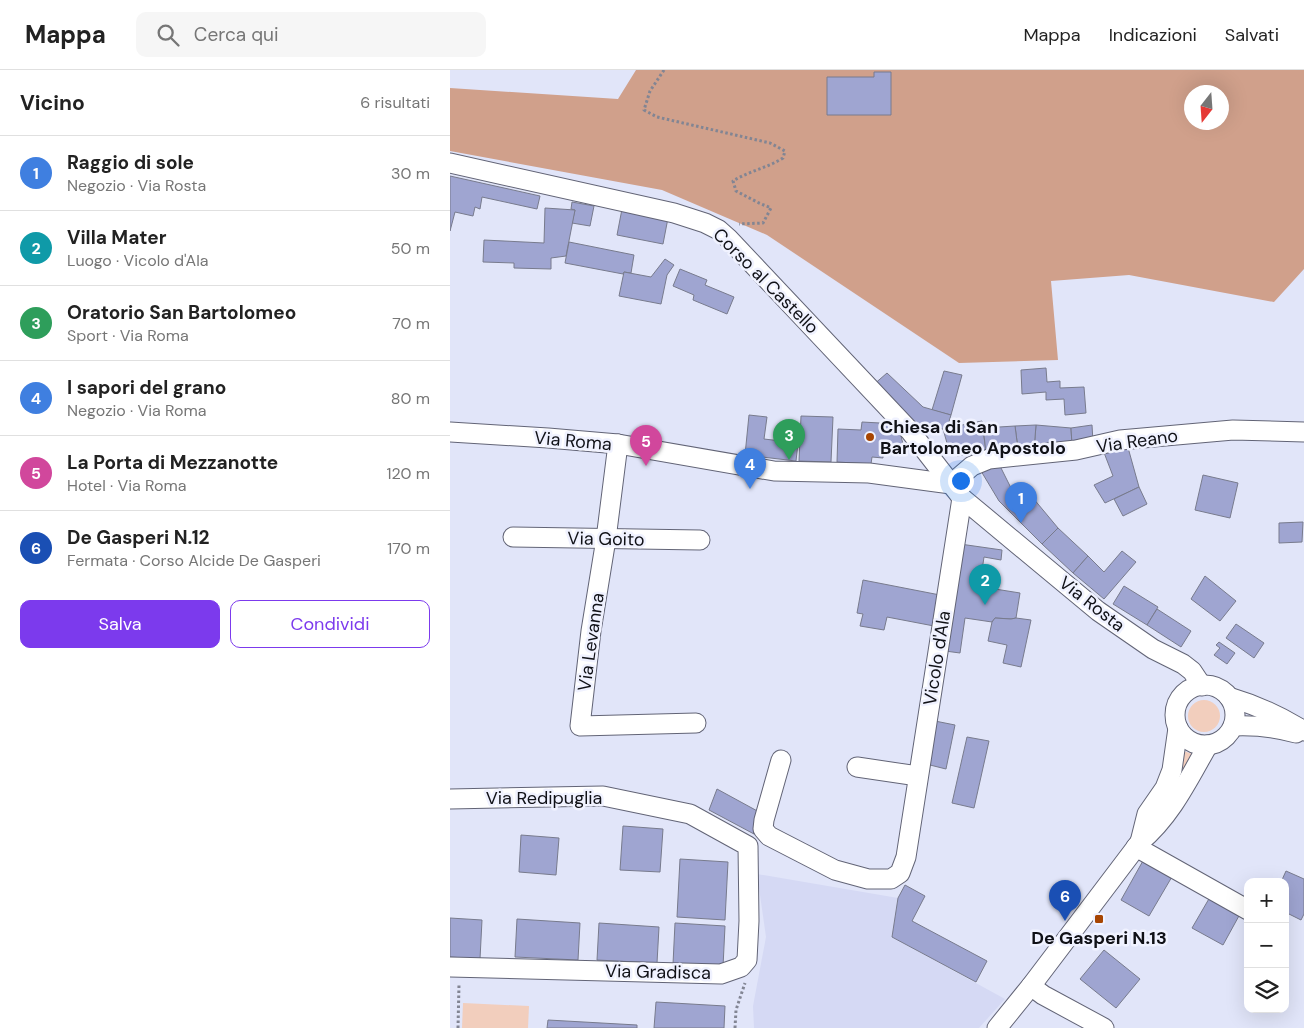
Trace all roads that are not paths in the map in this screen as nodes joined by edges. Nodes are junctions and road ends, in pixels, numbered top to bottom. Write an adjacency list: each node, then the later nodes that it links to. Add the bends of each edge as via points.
1 (450, 163): 5 (street, Corso al Castello, via 674,213 719,230 901,422)
2 (450, 432): 4 (street, Via Roma)
3 (1304, 432): 5 (street, Via Reano, via 1233,430 1120,440 1076,450 989,459 972,466)
4 (618, 444): 5 (street, Via Roma, via 774,471 868,473 904,478); 7 (street, Via Levanna)
5 (956, 491): 9 (street, Via Rosta, via 1098,611 1192,671); 19 (street, Vicolo d'Ala, via 956,540)
6 (513, 537): 7 (street, Via Goito)
7 (606, 539): 8 (street, Via Goito); 11 (street, Via Levanna, via 580,726)
8 (700, 540)
9 (1202, 686): 10 (street, via 1222,690); 13 (street, via 1185,693 1179,701 1175,719)
10 (1229, 697): 12 (street, via 1235,711); 14 (street, via 1251,703)
11 (696, 723)
12 (1233, 726): 15 (street, via 1278,728); 16 (street, via 1224,739)
13 (1178, 728): 16 (street, via 1190,741); 21 (street, via 1172,770 1165,788 1147,814)
14 (1304, 731)
15 (1304, 735)
16 (1208, 745): 21 (street, via 1167,814)
17 (781, 760): 19 (street, Vicolo d'Ala, via 764,830 769,836 835,870 868,879 892,879 900,873 906,856)
18 (857, 767): 19 (street)
19 (918, 776)
20 (450, 799): 23 (street, Via Redipuglia, via 603,796 690,814 748,846 750,921)
21 (1138, 844): 22 (street); 25 (street)
22 (1244, 908)
23 (747, 960): 24 (street, Via Gradisca, via 741,968 721,974)
24 (454, 967)
25 (1031, 986): 26 (street); 27 (street)
26 (997, 1028)
27 (1104, 1028)

